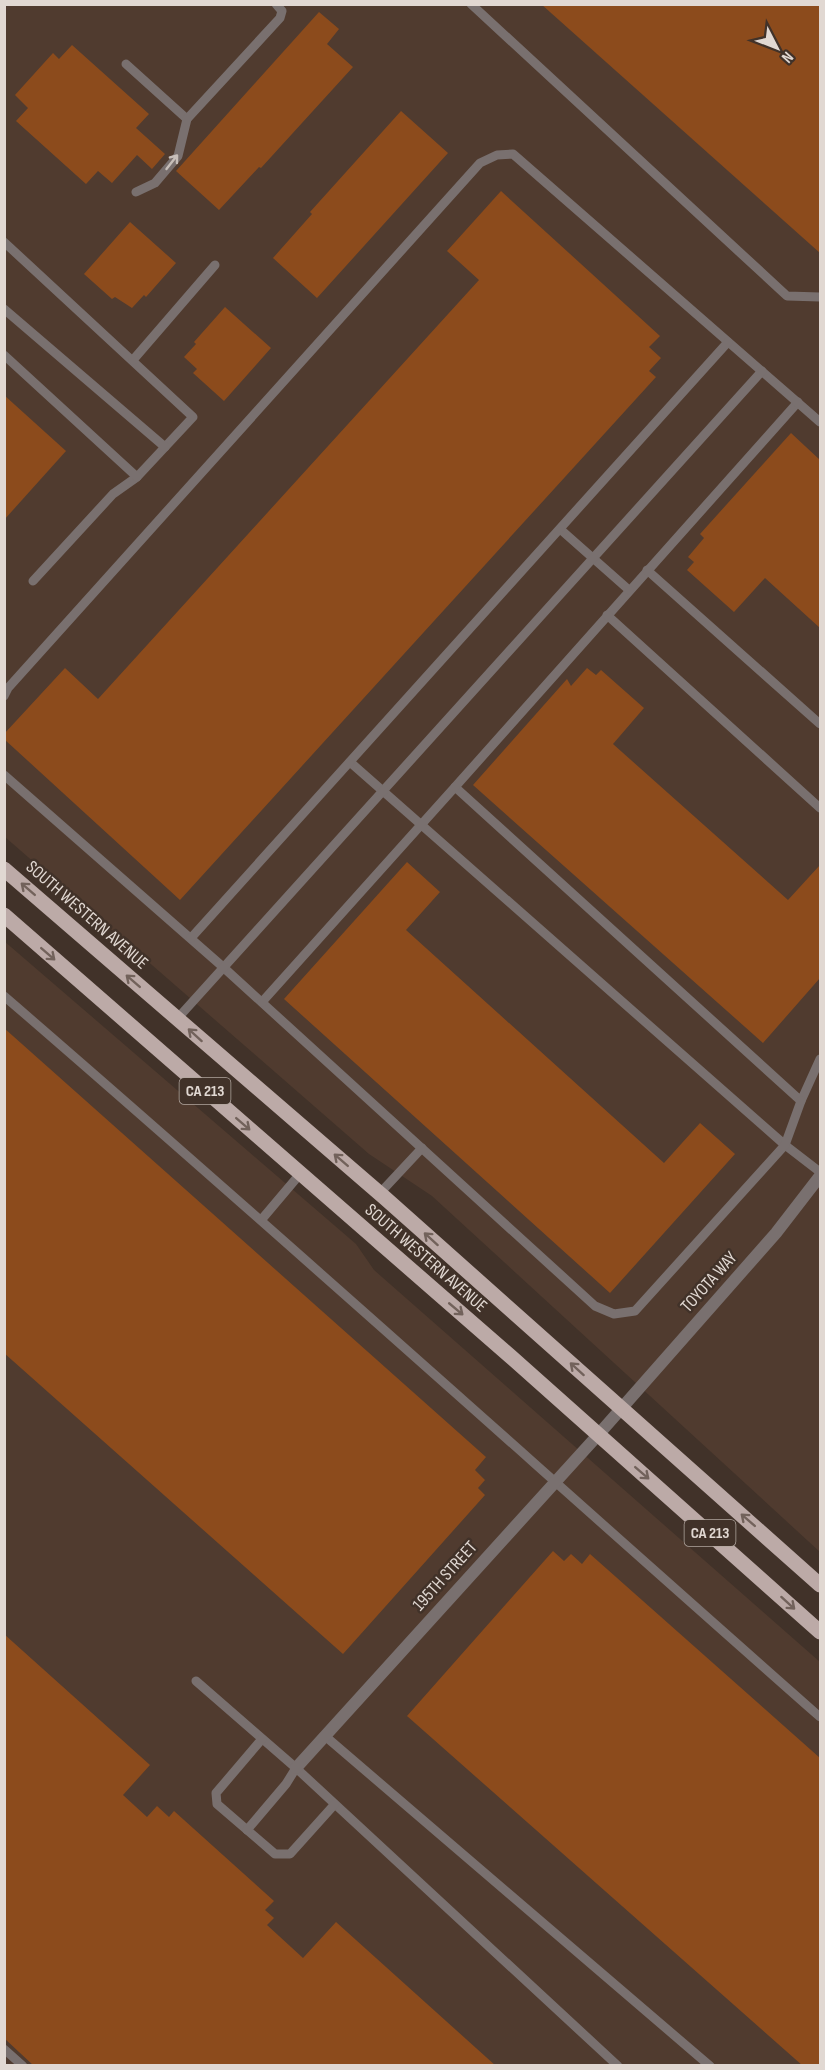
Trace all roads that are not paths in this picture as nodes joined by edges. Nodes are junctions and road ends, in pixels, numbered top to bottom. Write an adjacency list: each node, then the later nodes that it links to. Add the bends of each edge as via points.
1 (276, 4): 4 (lane, via 282,11 280,18)
2 (471, 4): 8 (lane, via 788,297)
3 (126, 64): 4 (lane)
4 (187, 118): 5 (lane, one-way to 4, via 155,183 178,156)
5 (136, 192)
6 (4, 242): 12 (lane)
7 (215, 265): 12 (lane)
8 (820, 297)
9 (4, 309): 16 (lane)
10 (728, 342): 13 (lane); 18 (lane); 24 (lane, via 513,154 497,155 480,163)
11 (4, 355): 17 (lane)
12 (133, 360): 16 (lane, via 194,417)
13 (762, 371): 14 (lane); 19 (lane)
14 (798, 402): 15 (lane); 20 (lane)
15 (819, 418)
16 (165, 447): 17 (lane)
17 (137, 477): 21 (lane, via 113,494)
18 (560, 529): 19 (lane); 26 (lane)
19 (593, 558): 22 (lane); 29 (lane)
20 (647, 570): 22 (lane); 25 (lane)
21 (33, 581)
22 (629, 590): 23 (lane)
23 (607, 615): 28 (lane); 30 (lane)
24 (4, 696)
25 (820, 724)
26 (350, 762): 29 (lane); 34 (lane)
27 (4, 775): 34 (lane)
28 (455, 787): 31 (lane); 40 (lane)
29 (383, 791): 31 (lane); 35 (lane)
30 (820, 808)
31 (420, 825): 37 (lane); 41 (lane)
32 (4, 869): 38 (main road, SOUTH WESTERN AVENUE / CA 213, one-way to 32)
33 (7, 922): 43 (main road, SOUTH WESTERN AVENUE / CA 213, one-way to 43)
34 (191, 938): 35 (lane)
35 (223, 967): 37 (lane); 38 (lane)
36 (4, 996): 46 (lane)
37 (262, 1002): 42 (lane)
38 (177, 1019): 45 (main road, SOUTH WESTERN AVENUE / CA 213, one-way to 38)
39 (820, 1059): 40 (lane)
40 (801, 1101): 41 (lane)
41 (785, 1145): 42 (lane, via 635,1311 614,1314 595,1306); 44 (lane)
42 (422, 1148): 45 (lane)
43 (300, 1174): 46 (lane); 48 (main road, SOUTH WESTERN AVENUE / CA 213, one-way to 48)
44 (820, 1174): 47 (street, TOYOTA WAY, via 776,1233)
45 (380, 1194): 47 (main road, SOUTH WESTERN AVENUE / CA 213, one-way to 45)
46 (262, 1219): 49 (lane)
47 (621, 1408): 48 (street, 195TH STREET); 50 (main road, SOUTH WESTERN AVENUE / CA 213, one-way to 47)
48 (598, 1435): 49 (street, 195TH STREET); 51 (main road, SOUTH WESTERN AVENUE / CA 213, one-way to 51)
49 (555, 1482): 53 (lane); 54 (street, 195TH STREET)
50 (820, 1585)
51 (820, 1632)
52 (196, 1681): 55 (lane)
53 (818, 1711)
54 (325, 1736): 56 (street, 195TH STREET); 62 (lane)
55 (262, 1739): 56 (lane); 58 (lane, via 216,1793 217,1804)
56 (296, 1768): 57 (lane); 58 (lane)
57 (334, 1804): 58 (lane, via 290,1854 274,1854); 61 (lane)
58 (247, 1830)
59 (4, 2049): 60 (lane)
60 (23, 2066)
61 (618, 2066)
62 (710, 2066)

